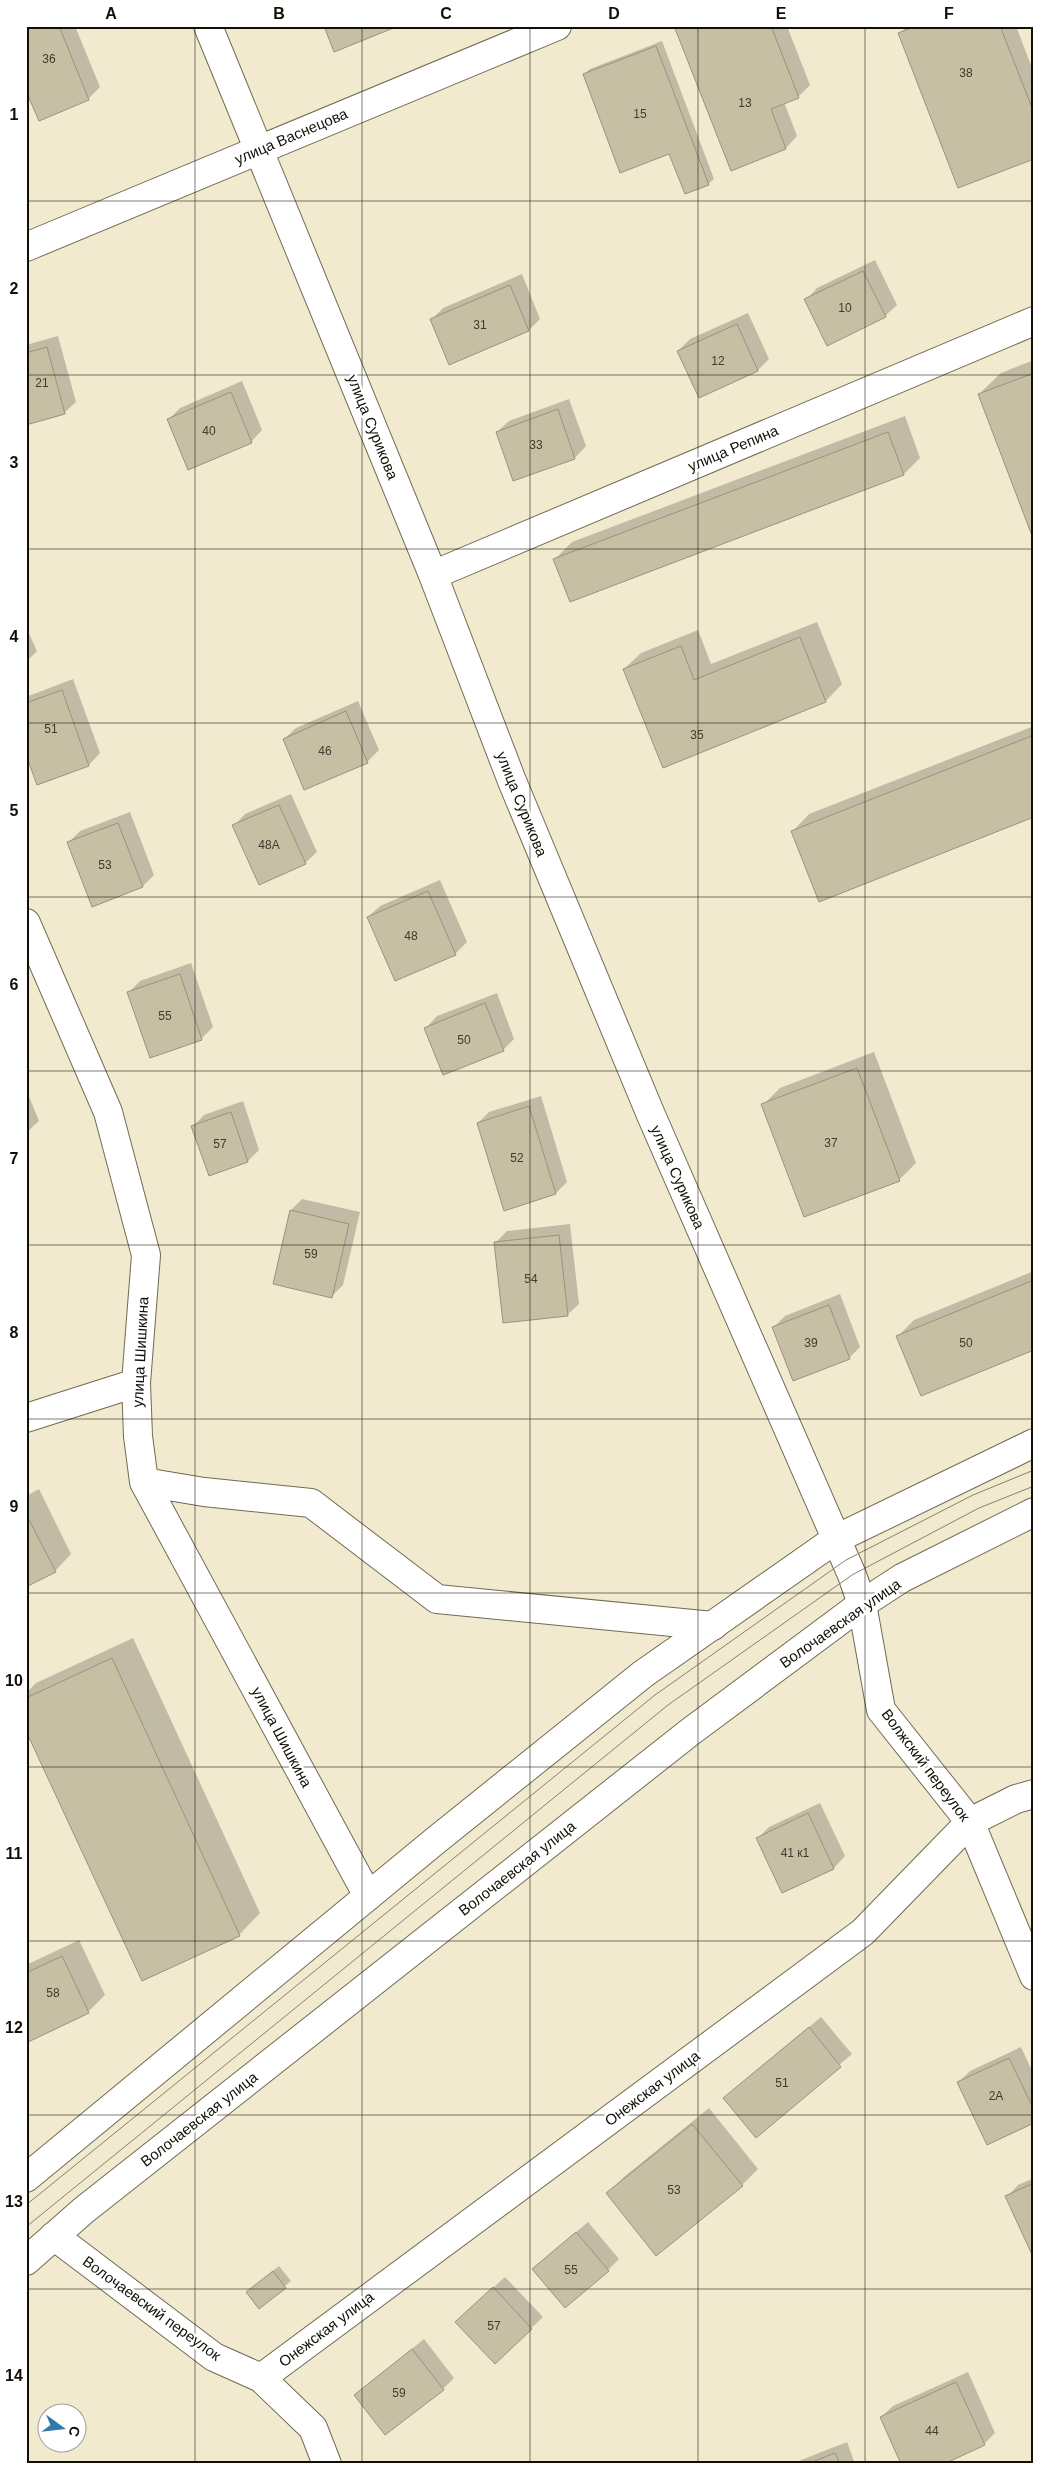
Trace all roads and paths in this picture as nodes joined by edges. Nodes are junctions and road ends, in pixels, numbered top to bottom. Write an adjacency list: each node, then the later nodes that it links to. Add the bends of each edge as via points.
1 (208, 26): 3 (street, улица Сурикова)
2 (557, 26): 3 (street, улица Васнецова)
3 (260, 149): 4 (street, улица Васнецова); 6 (street, улица Сурикова)
4 (26, 247)
5 (1034, 321): 6 (street, улица Репина)
6 (433, 575): 13 (street, улица Сурикова, via 516,790 651,1115)
7 (26, 923): 8 (street, улица Шишкина, via 108,1112 146,1255)
8 (136, 1383): 9 (street); 11 (street, улица Шишкина)
9 (26, 1418)
10 (1034, 1444): 13 (street)
11 (144, 1482): 16 (street, via 311,1503 437,1599); 19 (street, улица Шишкина)
12 (1034, 1512): 15 (street, Волочаевская улица, via 902,1578)
13 (836, 1539): 14 (street, улица Сурикова); 16 (street)
14 (852, 1575): 15 (street, Волжский переулок)
15 (862, 1604): 18 (street, Волжский переулок, via 881,1710); 22 (street, Волочаевская улица, via 690,1732)
16 (713, 1626): 19 (street, via 644,1674)
17 (1034, 1794): 18 (street, Онежская улица, via 1016,1799)
18 (970, 1822): 20 (street, Волжский переулок); 24 (street, Онежская улица, via 863,1932)
19 (368, 1896): 21 (street)
20 (1034, 1976)
21 (26, 2178)
22 (54, 2236): 23 (street, Волочаевская улица); 24 (street, Волочаевский переулок, via 214,2357)
23 (26, 2261)
24 (261, 2378): 25 (street, Волочаевский переулок, via 313,2428)
25 (327, 2464)

